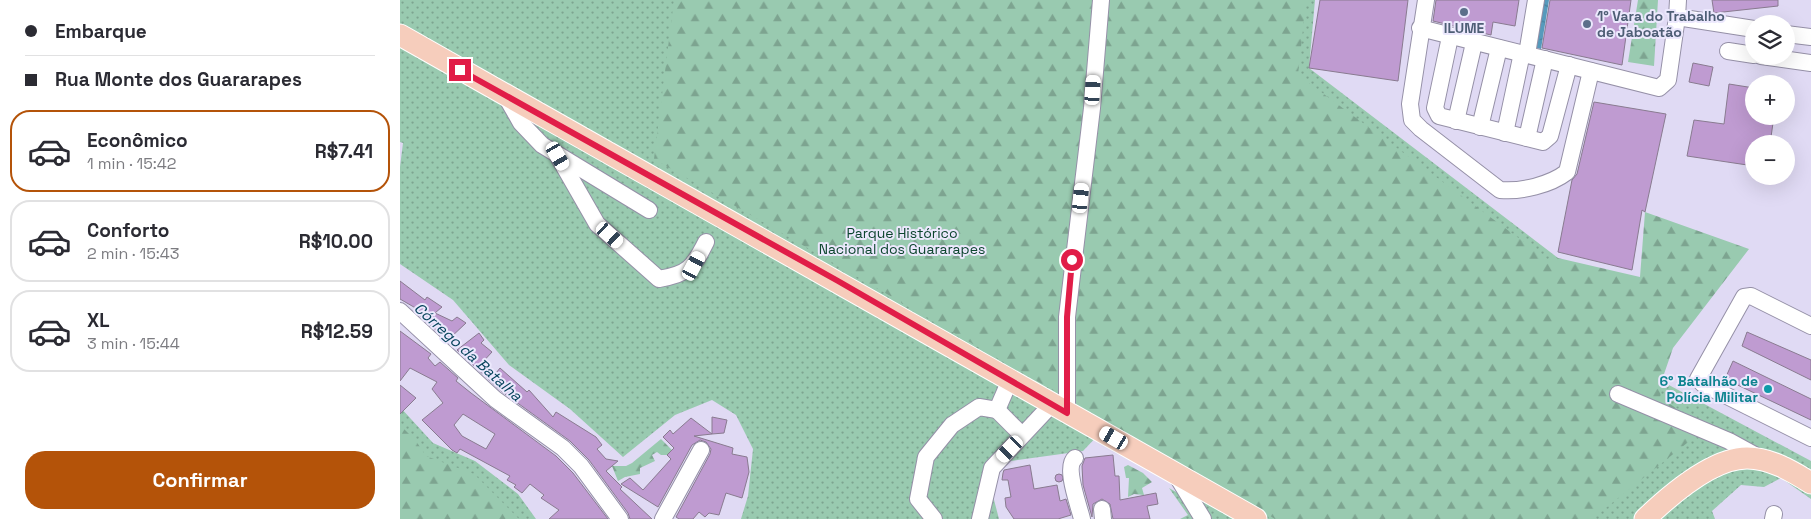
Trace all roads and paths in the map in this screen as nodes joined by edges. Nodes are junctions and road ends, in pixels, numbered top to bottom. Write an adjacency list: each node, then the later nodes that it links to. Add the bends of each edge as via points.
1 (1101, 0): 34 (street)
2 (1426, 0): 6 (street)
3 (1536, 0): 15 (street)
4 (1678, 0): 5 (street)
5 (1677, 17): 7 (street); 21 (street, via 1665,85 1650,87)
6 (1420, 28): 10 (street); 21 (street, via 1410,104 1412,120 1500,190 1534,186 1567,172)
7 (1745, 28)
8 (400, 35): 22 (main road)
9 (1795, 35): 11 (street)
10 (1450, 37): 12 (street); 23 (street, via 1435,108 1439,116)
11 (1811, 37)
12 (1474, 43): 13 (street); 23 (street)
13 (1499, 48): 15 (street); 24 (street)
14 (1728, 51): 16 (street)
15 (1524, 53): 17 (street); 25 (street)
16 (1745, 54)
17 (1545, 59): 20 (street); 26 (street)
18 (1795, 61): 19 (street)
19 (1811, 63)
20 (1569, 65): 21 (street); 26 (street, via 1550,136 1543,142)
21 (1591, 71)
22 (505, 95): 27 (street, via 521,123); 32 (main road)
23 (1456, 121): 24 (street)
24 (1480, 127): 25 (street)
25 (1506, 133): 26 (street)
26 (1527, 138)
27 (558, 156): 28 (street); 29 (street, via 598,224 659,279 678,276 694,266)
28 (649, 210)
29 (706, 242)
30 (400, 311): 43 (street, via 495,399 563,448 581,466)
31 (1811, 326): 37 (street, via 1751,296 1744,296 1698,379)
32 (1010, 380): 34 (main road); 35 (street)
33 (1618, 394): 40 (street, via 1729,441)
34 (1059, 408): 36 (street); 41 (main road)
35 (997, 410): 36 (street); 45 (street, via 979,407 952,425 926,457 918,498)
36 (1022, 435): 46 (street, via 992,468)
37 (1811, 438)
38 (701, 450): 44 (street)
39 (1075, 458): 47 (street, via 1071,464 1072,480)
40 (1763, 461): 42 (main road, via 1783,467); 50 (main road, via 1745,458 1717,466 1672,495)
41 (1174, 471): 48 (street); 49 (main road)
42 (1811, 483)
43 (620, 519)
44 (663, 519)
45 (934, 519)
46 (980, 519)
47 (1082, 519)
48 (1203, 519)
49 (1256, 519)
50 (1645, 519)

